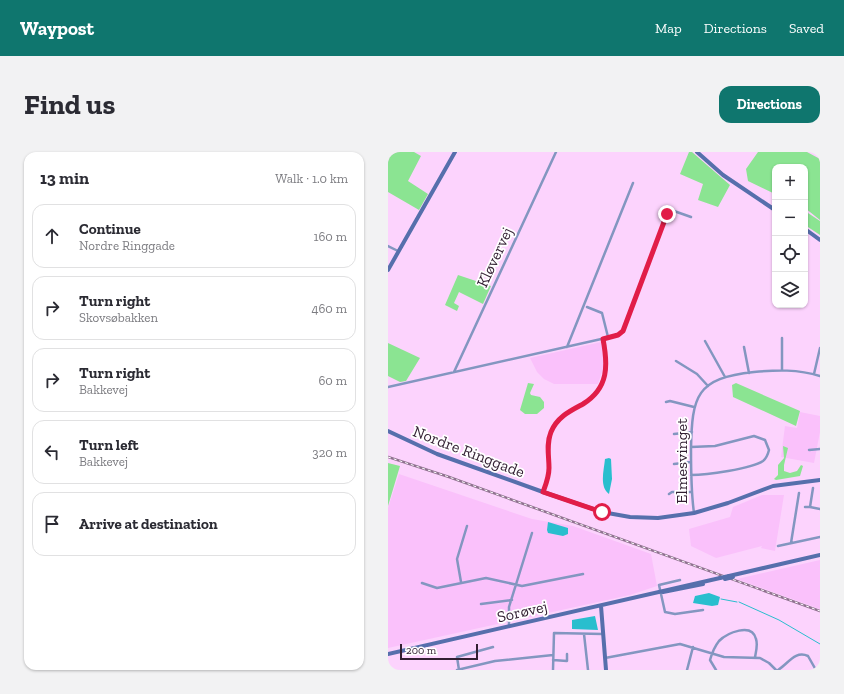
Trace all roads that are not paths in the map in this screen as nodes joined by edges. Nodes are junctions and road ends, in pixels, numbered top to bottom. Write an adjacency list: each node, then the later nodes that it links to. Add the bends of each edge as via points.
1 (455, 152): 10 (street)
2 (556, 152): 22 (street, Kløvervej)
3 (697, 152): 5 (street, via 723,175)
4 (633, 183): 17 (street)
5 (772, 208)
6 (691, 217): 13 (street, via 674,211 668,212 623,331)
7 (808, 231): 8 (street)
8 (820, 240)
9 (388, 246): 10 (street)
10 (398, 250): 11 (street)
11 (388, 270)
12 (586, 307): 13 (street, via 602,313)
13 (608, 337): 15 (street)
14 (782, 338): 21 (street)
15 (603, 339): 17 (street); 42 (street, via 607,364 602,382 591,397 568,411 554,425 548,446 548,476)
16 (705, 341): 26 (street)
17 (567, 347): 22 (street)
18 (744, 347): 23 (street)
19 (820, 348): 24 (street)
20 (676, 361): 27 (street, via 697,374)
21 (782, 370): 23 (street, Elmesvinget); 24 (street, Elmesvinget)
22 (454, 372): 28 (street)
23 (749, 373): 26 (street, Elmesvinget)
24 (814, 374): 25 (street, Elmesvinget)
25 (820, 376)
26 (725, 377): 27 (street, Elmesvinget)
27 (709, 386): 30 (street, Elmesvinget, via 700,395)
28 (388, 387)
29 (666, 402): 30 (street)
30 (694, 407): 32 (street, Elmesvinget)
31 (388, 431): 42 (street, Nordre Ringgade, via 437,454)
32 (692, 432): 33 (street); 34 (street, Elmesvinget)
33 (674, 434)
34 (691, 447): 37 (street, Elmesvinget); 39 (street, via 715,446 754,436 765,440 769,450 767,457 759,463 715,474)
35 (820, 449): 36 (street)
36 (809, 450)
37 (691, 462): 38 (street); 39 (street, Elmesvinget)
38 (674, 464)
39 (691, 475): 43 (street, Elmesvinget)
40 (820, 480): 49 (street, Nordre Ringgade, via 773,486)
41 (813, 488): 47 (street)
42 (543, 492): 49 (street, Nordre Ringgade, via 602,512 630,517 658,518)
43 (692, 492): 45 (street); 49 (street, Elmesvinget)
44 (799, 493): 53 (street)
45 (669, 494)
46 (805, 507): 47 (street)
47 (810, 508): 48 (street)
48 (820, 509)
49 (694, 513)
50 (467, 526): 58 (street, via 457,559)
51 (532, 533): 60 (street)
52 (820, 538): 53 (street)
53 (791, 543): 54 (street)
54 (778, 546)
55 (820, 557): 61 (street, Sorøvej, bridge)
56 (583, 574): 60 (street, via 528,586)
57 (680, 580): 61 (street, via 659,585)
58 (461, 582): 59 (street, via 437,588); 60 (street, via 486,578)
59 (422, 583)
60 (516, 586): 62 (street)
61 (661, 592): 64 (street, Sorøvej); 65 (street, via 665,612 676,614)
62 (512, 600): 63 (street); 66 (street, via 508,614)
63 (480, 604)
64 (601, 606): 66 (street, Sorøvej); 68 (street)
65 (703, 610)
66 (509, 626): 71 (street, Sorøvej)
67 (584, 634): 68 (street); 74 (street, via 554,633); 80 (street)
68 (603, 634): 75 (street)
69 (493, 647): 78 (street, via 457,657)
70 (693, 647): 73 (street); 75 (street, via 675,644); 82 (street)
71 (388, 654)
72 (567, 654): 77 (street, via 567,661)
73 (712, 654): 76 (street, via 728,658); 76 (street, via 723,637 745,630 752,632 756,638); 83 (street, via 711,662)
74 (553, 655): 77 (street); 78 (street, via 494,661)
75 (605, 658): 81 (street)
76 (755, 658): 84 (street, via 769,663)
77 (553, 660): 79 (street)
78 (458, 670)
79 (553, 670)
80 (588, 670)
81 (606, 670)
82 (687, 670)
83 (716, 670)
84 (777, 670): 85 (street, via 801,654 808,656)
85 (816, 670)

